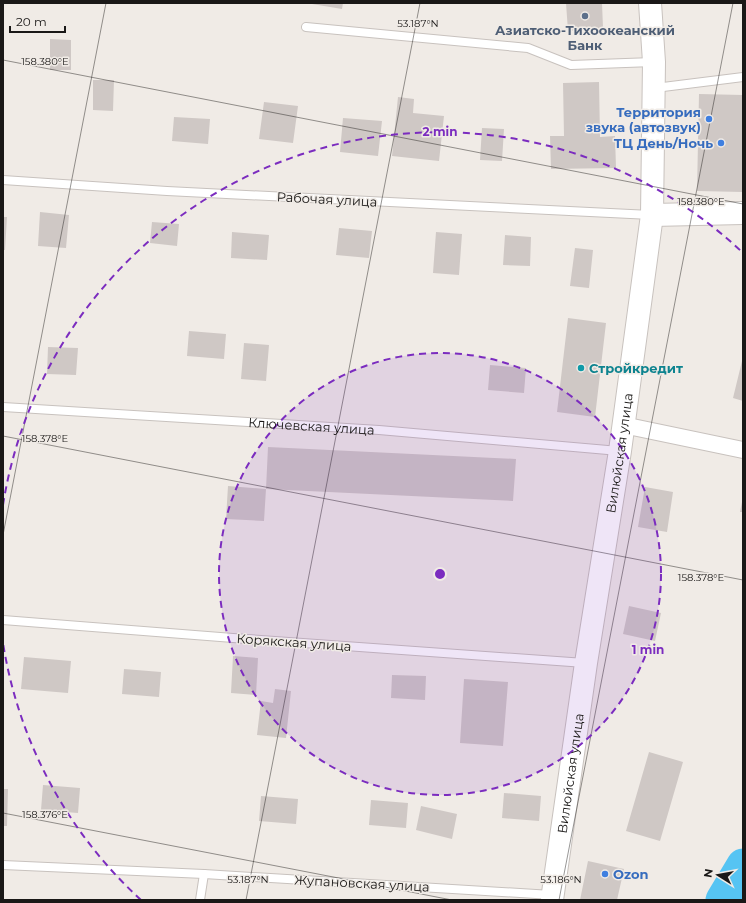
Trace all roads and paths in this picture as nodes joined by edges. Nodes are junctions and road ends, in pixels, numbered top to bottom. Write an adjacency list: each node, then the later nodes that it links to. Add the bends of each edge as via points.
1 (650, 3): 3 (street, Вилюйская улица)
2 (306, 27): 3 (lane, via 528,48 570,65)
3 (654, 62): 5 (street, Вилюйская улица)
4 (743, 77): 5 (lane)
5 (654, 88): 8 (street, Вилюйская улица)
6 (3, 180): 8 (lane, Рабочая улица, via 167,191)
7 (743, 213): 8 (street)
8 (652, 215): 10 (street, Вилюйская улица)
9 (3, 407): 12 (lane, Ключевская улица, via 379,430)
10 (623, 425): 11 (street); 12 (street, Вилюйская улица)
11 (743, 450)
12 (620, 451): 14 (street, Вилюйская улица)
13 (3, 620): 14 (lane, Корякская улица)
14 (586, 663): 17 (street, Вилюйская улица)
15 (3, 865): 16 (lane, Жупановская улица)
16 (204, 874): 17 (lane, Жупановская улица); 18 (lane)
17 (552, 897)
18 (200, 900)

